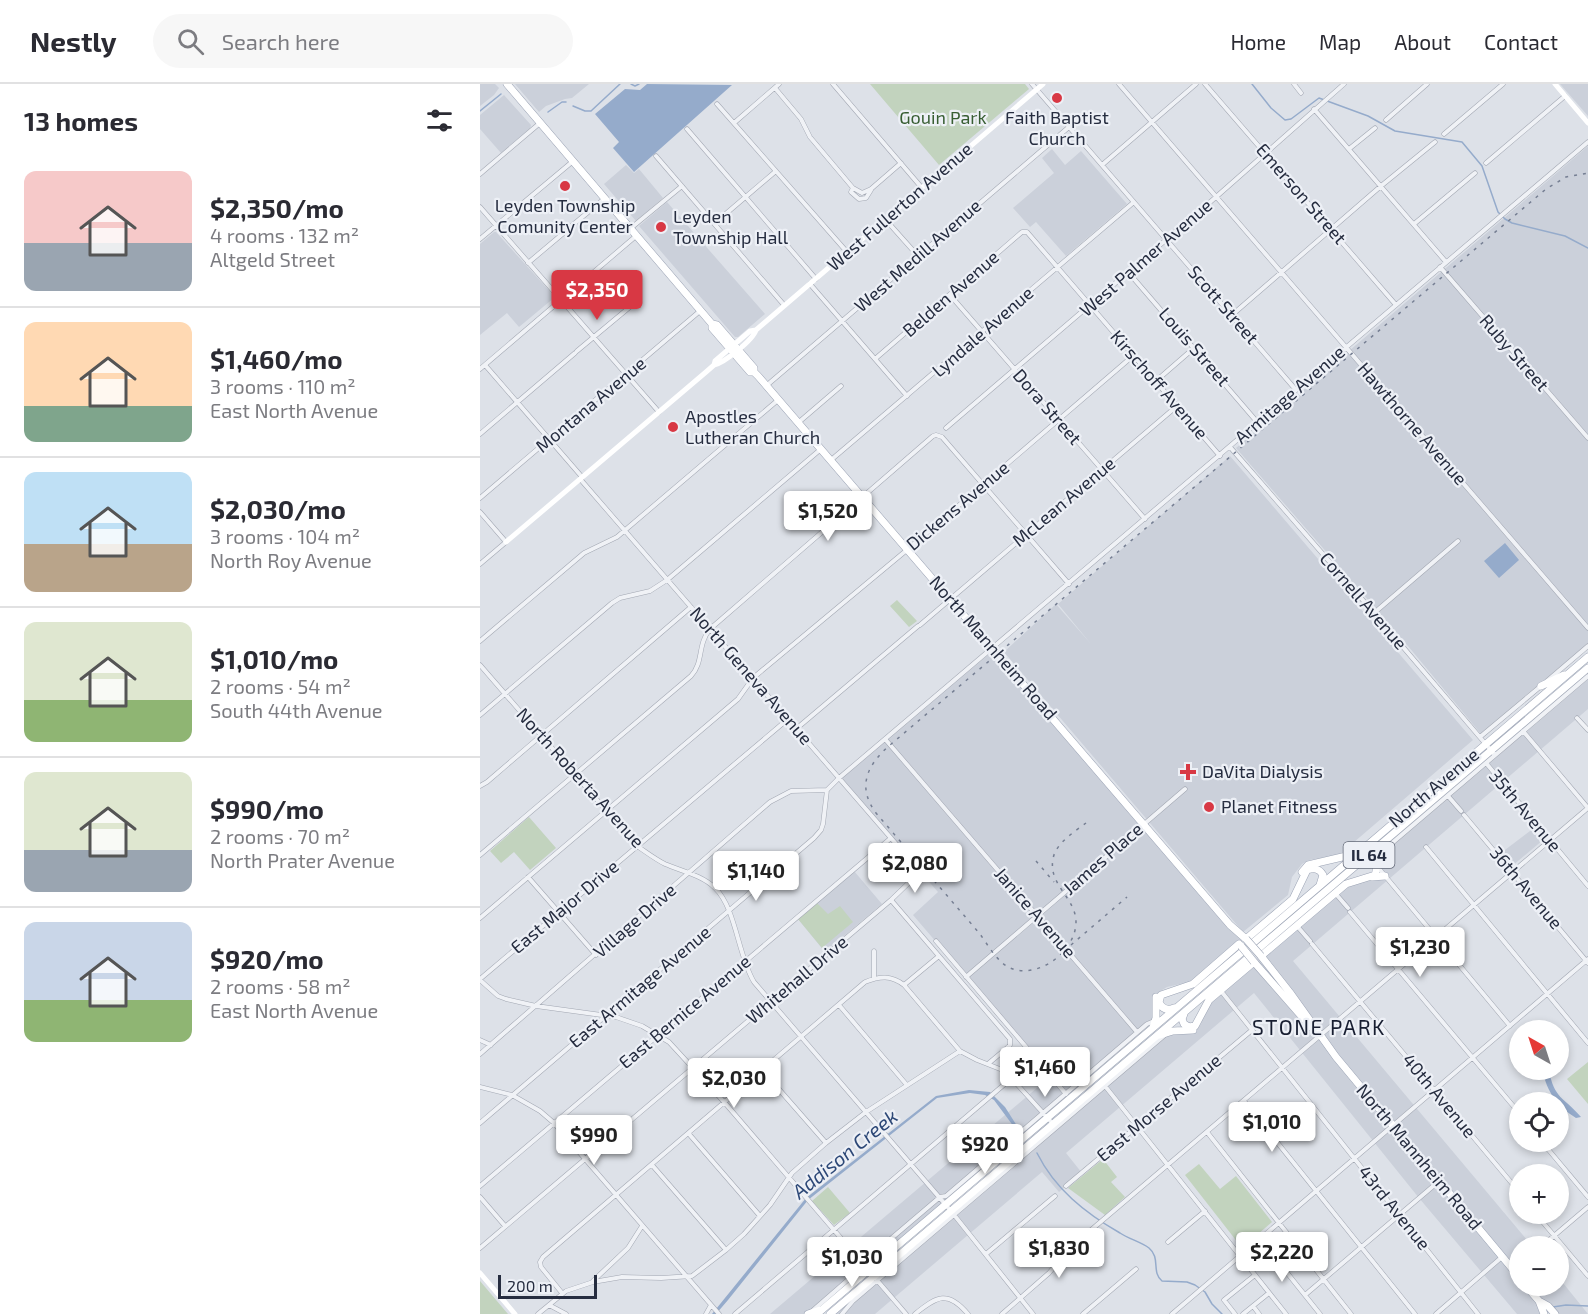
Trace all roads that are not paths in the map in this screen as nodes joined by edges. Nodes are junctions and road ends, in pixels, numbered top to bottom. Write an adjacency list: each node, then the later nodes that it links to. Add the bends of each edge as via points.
1 (507, 84): 22 (main road, North Mannheim Road)
2 (780, 84): 14 (street)
3 (833, 84): 35 (street)
4 (1032, 84): 15 (street, Scott Street)
5 (1043, 84): 15 (street, West Fullerton Avenue)
6 (1119, 84): 21 (street, Hawthorne Avenue)
7 (1196, 84): 21 (street)
8 (1205, 84): 32 (street, Emerson Street)
9 (1294, 84): 16 (street)
10 (1344, 84): 19 (street, West Palmer Avenue)
11 (1427, 84): 20 (street)
12 (1503, 84): 28 (street)
13 (1555, 84): 17 (street)
14 (775, 88): 23 (street); 35 (street, via 853,188 862,193 871,189)
15 (1036, 89): 25 (street, Scott Street); 43 (street, West Fullerton Avenue)
16 (1301, 93)
17 (1565, 96): 24 (street); 36 (street)
18 (717, 104): 23 (street)
19 (1314, 109): 31 (street); 32 (street, West Palmer Avenue)
20 (1386, 120)
21 (1152, 121): 37 (street); 45 (street, Hawthorne Avenue)
22 (540, 123): 34 (main road, North Mannheim Road); 40 (street)
23 (734, 123): 38 (street)
24 (1588, 123)
25 (1069, 127): 37 (street, Scott Street); 60 (street, West Medill Avenue)
26 (1375, 128): 31 (street)
27 (687, 129): 44 (street)
28 (1444, 134)
29 (1435, 142): 42 (street)
30 (1588, 142): 61 (street, Armitage Avenue)
31 (1349, 149): 42 (street)
32 (1265, 153): 45 (street, West Palmer Avenue); 54 (street, Emerson Street)
33 (656, 156): 41 (street)
34 (573, 161): 46 (main road, North Mannheim Road); 52 (street)
35 (901, 163): 43 (street)
36 (1486, 163)
37 (1102, 165): 47 (street, Scott Street)
38 (776, 171): 44 (street); 59 (street)
39 (1475, 173): 51 (street)
40 (480, 174)
41 (682, 186): 50 (street); 53 (street)
42 (1381, 186): 51 (street); 54 (street)
43 (922, 188): 49 (street, West Fullerton Avenue)
44 (745, 197): 50 (street); 67 (street)
45 (1216, 197): 58 (street, West Palmer Avenue); 66 (street, Hawthorne Avenue)
46 (605, 198): 53 (main road, North Mannheim Road); 62 (street)
47 (1134, 202): 58 (street, Scott Street); 63 (street, Lyndale Avenue)
48 (480, 207): 52 (street)
49 (885, 219): 59 (street, West Fullerton Avenue); 60 (street)
50 (715, 223): 71 (street)
51 (1414, 224): 61 (street)
52 (496, 226): 57 (street); 62 (street)
53 (631, 228): 56 (main road, North Mannheim Road)
54 (1331, 229): 66 (street); 73 (street, Emerson Street)
55 (1027, 232): 63 (street, Kirschoff Avenue); 69 (street, Belden Avenue, via 1022,232)
56 (637, 236): 70 (street); 75 (main road, North Mannheim Road)
57 (480, 239)
58 (1166, 240): 65 (street, West Palmer Avenue); 76 (street, Scott Street)
59 (847, 253): 67 (street, West Fullerton Avenue)
60 (918, 256): 77 (street, West Medill Avenue)
61 (1446, 262): 64 (street, Armitage Avenue)
62 (528, 263): 70 (street)
63 (1058, 267): 72 (street, Kirschoff Avenue); 78 (street, Lyndale Avenue)
64 (1440, 267): 73 (street, Armitage Avenue); 103 (street, Ruby Street)
65 (1129, 273): 72 (street, West Palmer Avenue); 80 (street, Louis Street)
66 (1281, 273): 76 (street); 81 (street, Hawthorne Avenue)
67 (816, 279): 68 (street, West Fullerton Avenue)
68 (810, 284): 71 (street, West Fullerton Avenue); 77 (street)
69 (950, 295): 78 (street, Dora Street); 84 (street, Belden Avenue)
70 (561, 300): 79 (street); 85 (street)
71 (784, 305): 82 (street, West Fullerton Avenue)
72 (1091, 305): 83 (street, Kirschoff Avenue); 87 (street, West Palmer Avenue)
73 (1396, 305): 81 (street, Armitage Avenue)
74 (631, 306): 79 (street)
75 (700, 310): 82 (main road, North Mannheim Road); 88 (street, Montana Avenue)
76 (1232, 315): 92 (street, Scott Street)
77 (842, 321): 84 (street); 90 (street, West Medill Avenue)
78 (982, 332): 87 (street, Dora Street); 93 (street, Lyndale Avenue)
79 (594, 337): 88 (street); 95 (street)
80 (1194, 348): 89 (street); 100 (street, Louis Street)
81 (1346, 348): 92 (street, Armitage Avenue); 127 (street, Hawthorne Avenue)
82 (734, 349): 90 (main road, North Mannheim Road); 97 (street, West Fullerton Avenue)
83 (1134, 355): 89 (street, Kirschoff Avenue); 98 (street, Dickens Avenue)
84 (875, 358): 93 (street)
85 (485, 364): 86 (street); 95 (street, North Geneva Avenue)
86 (480, 369)
87 (1015, 370): 98 (street, Dora Street); 101 (street, West Palmer Avenue)
88 (626, 375): 97 (street); 104 (street, Montana Avenue)
89 (1156, 381): 96 (street, Kirschoff Avenue)
90 (766, 386): 94 (main road, North Mannheim Road)
91 (841, 386): 99 (street)
92 (1296, 390): 100 (street, Armitage Avenue)
93 (908, 396): 108 (street, Lyndale Avenue)
94 (778, 400): 99 (main road, North Mannheim Road); 116 (street)
95 (517, 402): 102 (street); 104 (street, North Geneva Avenue)
96 (1177, 406): 107 (street, Kirschoff Avenue); 109 (street, McLean Avenue)
97 (659, 412): 110 (street, West Fullerton Avenue)
98 (1058, 420): 109 (street, Dora Street); 111 (street, Dickens Avenue)
99 (798, 423): 106 (main road, North Mannheim Road)
100 (1258, 423): 105 (street, Armitage Avenue)
101 (946, 428)
102 (480, 434)
103 (1588, 438)
104 (549, 439): 110 (street, North Geneva Avenue); 113 (street, Montana Avenue)
105 (1230, 447): 107 (street, Armitage Avenue); 126 (street, Cornell Avenue)
106 (821, 449): 108 (main road, North Mannheim Road); 122 (street)
107 (1220, 456): 115 (street, Armitage Avenue)
108 (831, 460): 112 (main road, North Mannheim Road)
109 (1102, 470): 115 (street, Dora Street); 117 (street, McLean Avenue)
110 (582, 479): 116 (street, North Geneva Avenue); 119 (street, West Fullerton Avenue)
111 (983, 484): 112 (street, via 938,435); 117 (street); 120 (street, Dickens Avenue)
112 (863, 497): 120 (main road, North Mannheim Road); 128 (street)
113 (480, 498)
114 (480, 512): 119 (street)
115 (1145, 519): 123 (street, Armitage Avenue)
116 (625, 531): 122 (street, North Geneva Avenue); 129 (street, via 584,553)
117 (1026, 534): 123 (street); 124 (street, McLean Avenue)
118 (1458, 541): 126 (street)
119 (506, 542): 121 (street)
120 (908, 549): 124 (main road, North Mannheim Road); 136 (street, Dickens Avenue)
121 (480, 564)
122 (668, 580): 125 (street, North Geneva Avenue); 139 (street, via 650,591 612,603)
123 (1069, 584): 131 (street, Armitage Avenue)
124 (951, 599): 131 (main road, North Mannheim Road); 145 (street)
125 (691, 607): 128 (street, North Geneva Avenue); 148 (street)
126 (1374, 613): 149 (street, Cornell Avenue)
127 (1588, 628)
128 (710, 629): 136 (street, North Geneva Avenue); 154 (street, via 691,676)
129 (480, 641)
130 (1588, 646): 138 (street, North Avenue)
131 (993, 649): 150 (street); 163 (main road, North Mannheim Road)
132 (1588, 657): 134 (main road, North Avenue / IL 64)
133 (480, 665): 139 (street, North Roberta Avenue)
134 (1576, 667): 138 (main road); 151 (main road, North Avenue / IL 64)
135 (1588, 668): 137 (main road, North Avenue / IL 64)
136 (753, 678): 144 (street, North Geneva Avenue); 161 (street, Dickens Avenue, via 738,699)
137 (1583, 678): 140 (main road, North Avenue / IL 64); 141 (street, North Avenue)
138 (1541, 686): 149 (street, North Avenue)
139 (505, 694): 142 (street); 148 (street, North Roberta Avenue)
140 (1551, 700): 141 (main road); 152 (main road, North Avenue / IL 64)
141 (1562, 700): 147 (street, North Avenue)
142 (480, 715)
143 (1578, 718): 146 (street)
144 (788, 719): 145 (street, North Geneva Avenue); 166 (street, East Major Drive)
145 (796, 729): 155 (street, North Geneva Avenue)
146 (1588, 730)
147 (1523, 731): 152 (street, North Avenue); 160 (street)
148 (541, 735): 154 (street, North Roberta Avenue); 156 (street)
149 (1480, 737): 151 (street, Cornell Avenue)
150 (885, 739): 155 (street); 188 (street, Janice Avenue)
151 (1486, 744): 152 (street, Cornell Avenue); 162 (main road, North Avenue / IL 64)
152 (1493, 753): 153 (street, North Avenue); 168 (main road, North Avenue / IL 64)
153 (1486, 763): 159 (street, North Avenue); 165 (street, 35th Avenue)
154 (575, 774): 161 (street, North Roberta Avenue); 170 (street)
155 (839, 778): 158 (street); 164 (street, North Geneva Avenue)
156 (480, 786)
157 (1185, 789): 163 (street, James Place)
158 (827, 790): 174 (street, Village Drive, via 791,790 780,795); 186 (street, East Armitage Avenue, via 821,830)
159 (1448, 795): 171 (street, North Avenue); 173 (street, 36th Avenue)
160 (1588, 808): 165 (street)
161 (606, 811): 166 (street, North Roberta Avenue); 178 (street, Dickens Avenue)
162 (1398, 819): 169 (main road, North Avenue / IL 64); 176 (main road)
163 (1144, 824): 188 (street, James Place); 193 (main road, North Mannheim Road)
164 (891, 838): 175 (street, North Geneva Avenue); 199 (street, East Bernice Avenue)
165 (1550, 840): 173 (street); 181 (street, 35th Avenue)
166 (637, 846): 174 (street, North Roberta Avenue); 187 (street, East Major Drive)
167 (1426, 847): 185 (street)
168 (1378, 848): 171 (main road); 172 (main road, North Avenue / IL 64)
169 (1360, 851): 180 (main road, North Avenue / IL 64); 183 (main road, via 1308,865)
170 (480, 855)
171 (1373, 861): 172 (main road); 177 (street); 179 (main road, via 1377,872)
172 (1359, 864): 176 (main road, North Avenue / IL 64)
173 (1513, 872): 185 (street); 200 (street, 36th Avenue)
174 (688, 873): 186 (street, North Roberta Avenue, via 716,888); 196 (street, Village Drive)
175 (919, 873): 184 (street, Whitehall Drive)
176 (1345, 876): 197 (main road, North Avenue / IL 64)
177 (1385, 876): 179 (main road); 191 (street)
178 (528, 877): 187 (street); 189 (street, Dickens Avenue)
179 (1370, 878): 182 (main road, via 1350,881)
180 (1320, 885): 183 (main road, via 1320,870 1308,870); 194 (main road, North Avenue / IL 64)
181 (1588, 886)
182 (1335, 893): 190 (main road); 201 (street)
183 (1293, 899): 193 (main road)
184 (891, 900): 198 (street); 209 (street, Whitehall Drive)
185 (1474, 905): 191 (street); 208 (street)
186 (728, 911): 199 (street, North Roberta Avenue); 216 (street, East Armitage Avenue)
187 (559, 912): 196 (street); 204 (street, East Major Drive)
188 (1037, 916): 202 (street, James Place); 223 (street, Janice Avenue)
189 (480, 918)
190 (1297, 926): 197 (main road); 210 (street, 40th Avenue)
191 (1436, 937): 201 (street); 220 (street)
192 (936, 941): 202 (street)
193 (1243, 941): 197 (main road, North Mannheim Road, bridge); 205 (main road)
194 (1254, 942)
195 (874, 951): 203 (street)
196 (596, 955): 213 (street, Village Drive)
197 (1253, 955): 207 (main road); 214 (main road, North Avenue / IL 64); 215 (main road, North Avenue / IL 64); 226 (main road, North Mannheim Road, via 1290,1006)
198 (939, 956): 206 (street); 235 (street, via 1011,1041)
199 (744, 961): 209 (street, North Roberta Avenue, via 754,982); 225 (street, East Bernice Avenue)
200 (1587, 961): 208 (street)
201 (1399, 969): 210 (street); 234 (street)
202 (966, 977): 245 (street)
203 (874, 978): 206 (street, via 889,977); 212 (street)
204 (480, 979): 213 (street, via 498,996)
205 (1198, 980): 214 (main road, via 1161,995 1161,1007); 217 (main road, via 1160,992 1155,999)
206 (904, 985): 232 (street)
207 (1220, 990): 211 (main road); 222 (street, 43rd Avenue)
208 (1548, 994): 218 (street); 230 (street)
209 (771, 1001): 227 (street, North Roberta Avenue); 236 (street, Whitehall Drive)
210 (1361, 1001): 226 (street); 244 (street, 40th Avenue)
211 (1206, 1004): 215 (main road, via 1192,1027 1183,1023); 224 (main road, via 1197,1028)
212 (839, 1005): 227 (street); 241 (street)
213 (537, 1006): 216 (street); 231 (street, Village Drive)
214 (1176, 1008): 217 (main road, North Avenue / IL 64)
215 (1185, 1011): 219 (main road, IL 64)
216 (606, 1016): 225 (street, via 629,1020); 246 (street, East Armitage Avenue)
217 (1159, 1020): 223 (street); 239 (main road, IL 64)
218 (1517, 1020)
219 (1169, 1025): 224 (street); 228 (main road, IL 64)
220 (1509, 1025)
221 (1509, 1027): 234 (street)
222 (1252, 1030): 237 (street, 43rd Avenue); 255 (street, East Morse Avenue)
223 (1137, 1032): 239 (street)
224 (1166, 1033): 228 (main road); 242 (street)
225 (658, 1034): 236 (street); 253 (street, East Bernice Avenue)
226 (1320, 1036): 237 (street); 256 (main road, North Mannheim Road)
227 (802, 1037): 238 (street); 250 (street, North Roberta Avenue)
228 (1153, 1039): 242 (main road, IL 64)
229 (480, 1040): 231 (street)
230 (1588, 1042)
231 (491, 1045): 233 (street, Village Drive)
232 (960, 1051): 235 (street); 241 (street)
233 (480, 1054)
234 (1473, 1058): 244 (street); 248 (street)
235 (989, 1063): 240 (street)
236 (693, 1067): 249 (street); 263 (street, Whitehall Drive)
237 (1282, 1068): 247 (street); 265 (street, 43rd Avenue)
238 (763, 1071): 249 (street); 260 (street)
239 (1095, 1073): 242 (street); 245 (street); 251 (main road, IL 64)
240 (1012, 1077): 251 (street); 266 (street)
241 (906, 1084): 250 (street)
242 (1104, 1084): 254 (main road, IL 64); 255 (street)
243 (480, 1087): 246 (street)
244 (1435, 1091): 256 (street); 272 (street, 40th Avenue)
245 (1066, 1094): 251 (street)
246 (512, 1095): 252 (street, East Armitage Avenue); 253 (street)
247 (1244, 1101): 257 (street); 276 (street)
248 (1509, 1101)
249 (725, 1103): 258 (street); 271 (street)
250 (866, 1112): 260 (street); 266 (street, North Roberta Avenue)
251 (1045, 1115): 254 (street); 259 (main road, IL 64); 264 (street)
252 (480, 1123)
253 (554, 1123): 263 (street); 274 (street, East Bernice Avenue)
254 (1055, 1126): 259 (main road, IL 64); 269 (street)
255 (1137, 1126): 268 (street); 275 (street, East Morse Avenue)
256 (1393, 1126): 265 (street); 273 (main road, North Mannheim Road)
257 (1207, 1132): 268 (street); 288 (street)
258 (689, 1134): 267 (street); 287 (street)
259 (1033, 1136): 261 (main road, IL 64); 270 (main road, IL 64, via 1025,1148)
260 (826, 1143): 271 (street)
261 (1007, 1152): 264 (main road); 282 (main road, IL 64)
262 (1550, 1152): 281 (street)
263 (585, 1159): 277 (street); 290 (street, Whitehall Drive)
264 (989, 1159): 280 (street)
265 (1354, 1159): 276 (street); 286 (street, 43rd Avenue)
266 (911, 1164): 280 (street, North Roberta Avenue); 292 (street)
267 (652, 1165): 277 (street); 301 (street)
268 (1168, 1165): 284 (street); 322 (street, via 1071,1248)
269 (1009, 1169): 270 (main road); 285 (street)
270 (992, 1176): 285 (main road, IL 64)
271 (789, 1177): 287 (street); 292 (street)
272 (1509, 1180)
273 (1438, 1182): 286 (street); 306 (main road, North Mannheim Road)
274 (480, 1186)
275 (1066, 1186)
276 (1317, 1191): 288 (street); 299 (street)
277 (616, 1195): 291 (street); 317 (street, via 541,1259 541,1267)
278 (1055, 1196): 304 (street)
279 (480, 1197): 290 (street)
280 (940, 1197): 282 (street, North Roberta Avenue); 293 (street)
281 (1588, 1197)
282 (946, 1204): 285 (street, North Roberta Avenue); 294 (main road, IL 64)
283 (1588, 1207): 295 (street)
284 (1205, 1211): 297 (street); 305 (street)
285 (953, 1213): 298 (street); 302 (main road, IL 64); 304 (street, North Roberta Avenue)
286 (1399, 1215): 299 (street); 319 (street, 43rd Avenue)
287 (760, 1216): 301 (street)
288 (1278, 1223): 296 (street); 315 (street)
289 (1545, 1224): 295 (street)
290 (505, 1226): 300 (street, Whitehall Drive)
291 (642, 1226): 313 (street); 316 (street, via 628,1248)
292 (835, 1230): 308 (street); 334 (street)
293 (903, 1230): 294 (main road); 308 (street, via 873,1254)
294 (909, 1235): 308 (main road, IL 64)
295 (1555, 1236)
296 (1260, 1239): 305 (street); 320 (street)
297 (1168, 1242)
298 (920, 1244): 302 (main road); 314 (street)
299 (1362, 1247): 315 (street); 351 (street)
300 (480, 1248)
301 (726, 1250): 313 (street)
302 (902, 1252): 314 (main road, IL 64)
303 (1569, 1253): 312 (street)
304 (986, 1254): 322 (street, North Roberta Avenue)
305 (1240, 1256): 311 (street); 345 (street)
306 (1502, 1257): 307 (main road, North Mannheim Road); 319 (street)
307 (1509, 1263)
308 (867, 1267): 314 (street); 326 (main road, IL 64); 335 (street)
309 (1136, 1269): 344 (street)
310 (480, 1273): 329 (street)
311 (1255, 1275): 318 (street); 346 (street, via 1224,1300)
312 (1588, 1276)
313 (687, 1277): 316 (street, via 622,1277); 325 (street)
314 (876, 1278): 337 (main road, IL 64); 338 (street); 339 (street)
315 (1323, 1280): 320 (street); 350 (street)
316 (593, 1282): 317 (street)
317 (562, 1293): 323 (street)
318 (1269, 1293): 324 (street); 328 (street)
319 (1461, 1293): 352 (street); 353 (street, 43rd Avenue)
320 (1305, 1295): 349 (street)
321 (1535, 1296): 327 (main road)
322 (1020, 1299): 342 (street); 343 (street, North Roberta Avenue)
323 (549, 1305): 330 (street); 331 (street)
324 (1252, 1306): 347 (street); 348 (street)
325 (713, 1307): 332 (street); 333 (street)
326 (825, 1308): 335 (main road); 336 (main road, IL 64)
327 (1549, 1312)
328 (1283, 1313)
329 (515, 1314)
330 (538, 1314)
331 (566, 1314)
332 (705, 1314)
333 (719, 1314)
334 (735, 1314)
335 (808, 1314)
336 (817, 1314)
337 (830, 1314)
338 (842, 1314)
339 (906, 1314)
340 (915, 1314): 341 (street, via 933,1300 944,1298 958,1302)
341 (968, 1314)
342 (1002, 1314)
343 (1032, 1314)
344 (1083, 1314)
345 (1172, 1314)
346 (1235, 1314)
347 (1243, 1314)
348 (1259, 1314)
349 (1320, 1314)
350 (1351, 1314)
351 (1415, 1314)
352 (1436, 1314)
353 (1478, 1314)

